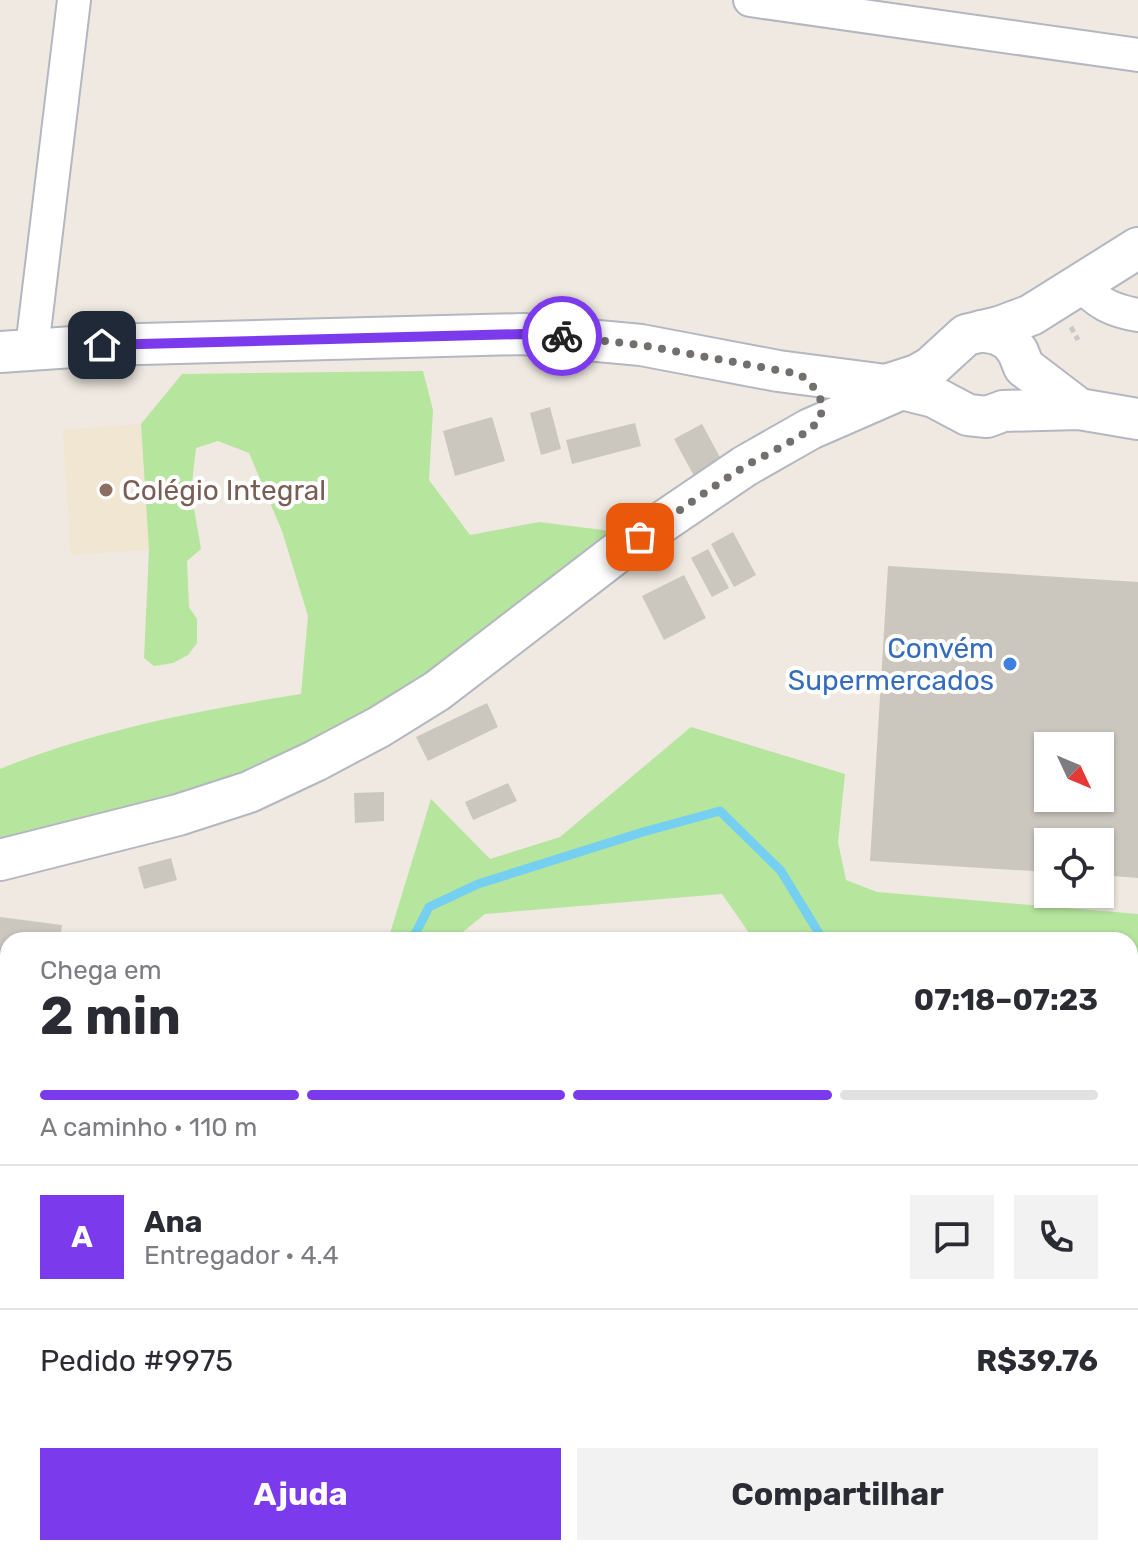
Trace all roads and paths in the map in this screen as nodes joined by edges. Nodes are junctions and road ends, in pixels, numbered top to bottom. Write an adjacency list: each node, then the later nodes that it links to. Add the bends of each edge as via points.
1 (74, 0): 9 (street)
2 (750, 0): 3 (street)
3 (1138, 55)
4 (1138, 248): 5 (street)
5 (1081, 283): 6 (street); 7 (street, via 1096,300)
6 (1045, 305): 8 (street, via 1016,322); 11 (street)
7 (1138, 315)
8 (981, 331): 10 (street, via 966,335); 11 (street, via 1010,341)
9 (16, 350): 12 (street, via 523,334 641,345)
10 (943, 358): 13 (street); 14 (street, via 940,388)
11 (1024, 367): 15 (street); 16 (street, via 1017,398)
12 (799, 374): 13 (street); 18 (street, via 821,401 820,417)
13 (895, 386): 14 (street); 18 (street)
14 (950, 404): 16 (street, via 968,415 987,417)
15 (1079, 409): 16 (street); 17 (street)
16 (1003, 411)
17 (1138, 419)
18 (810, 429): 19 (street, via 745,466 614,555 437,691 353,741 249,792)
19 (0, 860)

